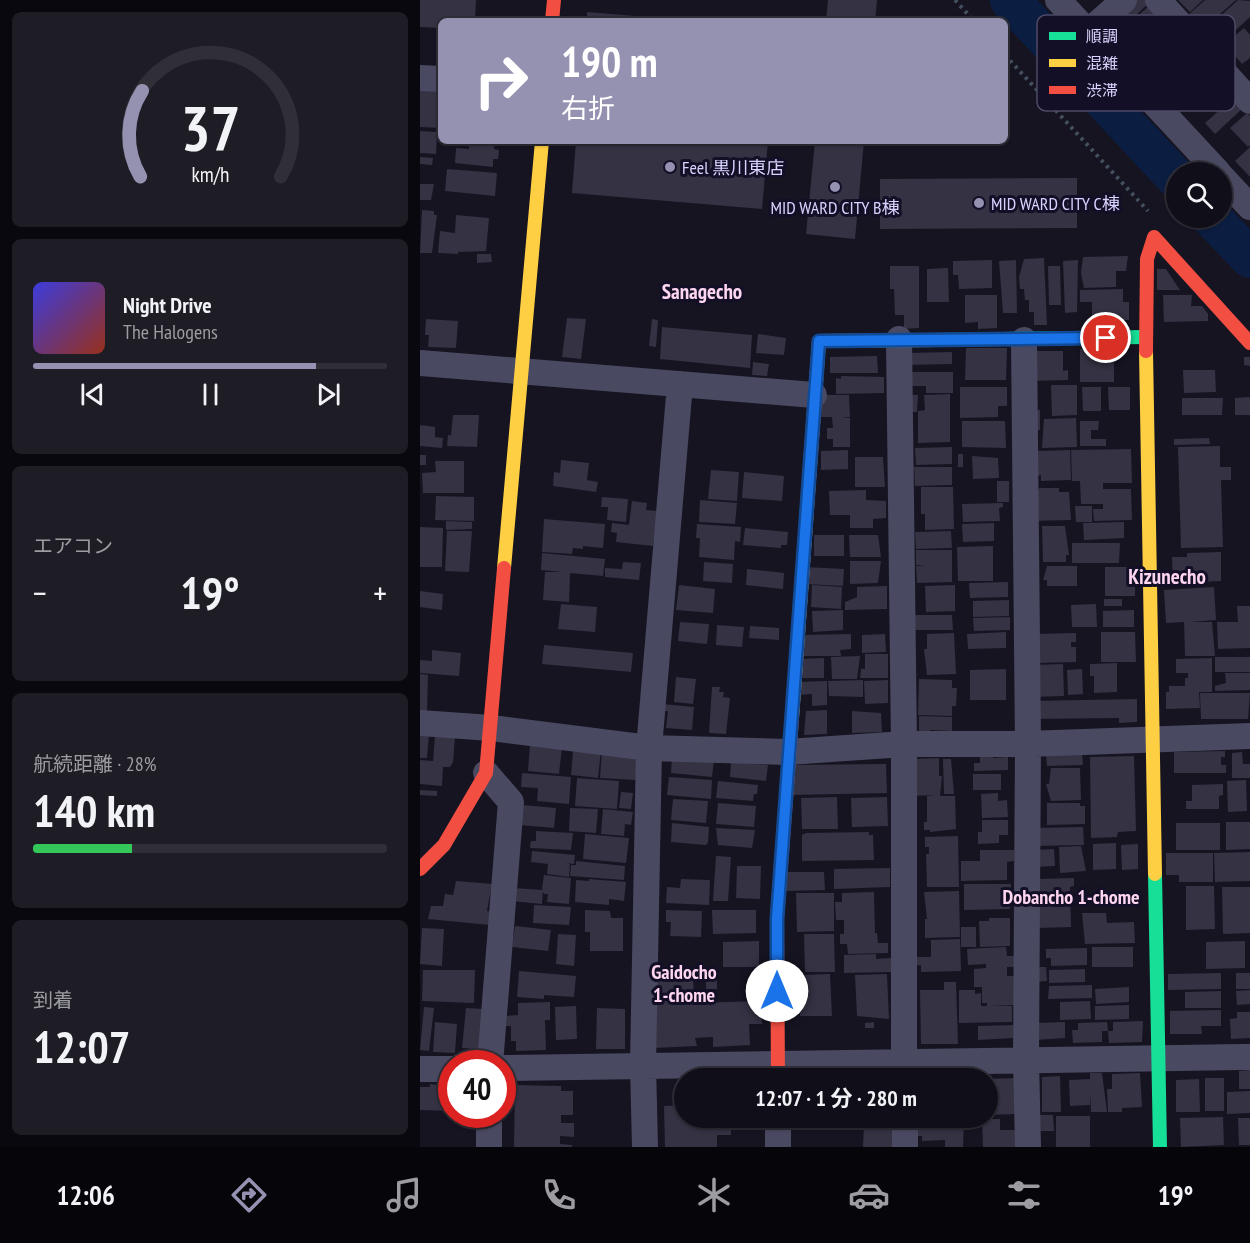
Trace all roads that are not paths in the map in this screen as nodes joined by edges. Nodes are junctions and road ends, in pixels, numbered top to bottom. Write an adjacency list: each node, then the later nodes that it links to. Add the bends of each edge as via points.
1 (554, 0): 8 (street)
2 (1058, 0): 5 (street)
3 (1124, 0): 6 (street)
4 (1158, 0): 7 (street)
5 (1072, 15)
6 (1107, 15)
7 (1172, 15)
8 (552, 18)
9 (420, 78): 10 (street)
10 (438, 79)
11 (1235, 85): 12 (street)
12 (1250, 101)
13 (1161, 111): 15 (street)
14 (542, 144): 23 (street)
15 (1209, 162)
16 (1232, 187): 17 (street)
17 (1250, 207)
18 (1146, 337): 20 (street); 21 (street, via 1147,259 1154,237); 29 (street)
19 (899, 339): 20 (street); 25 (street, via 819,341); 30 (street)
20 (1024, 340): 31 (street)
21 (1250, 343)
22 (420, 363): 23 (street)
23 (522, 372): 24 (street); 27 (street)
24 (680, 384): 25 (street); 32 (street)
25 (814, 395): 33 (street)
26 (420, 723): 27 (street)
27 (491, 728): 32 (street); 34 (street)
28 (1250, 736): 29 (street)
29 (1153, 738): 31 (street); 39 (street)
30 (904, 744): 31 (street); 33 (street); 44 (street)
31 (1028, 744): 38 (street)
32 (649, 748): 33 (street); 40 (street)
33 (788, 752): 43 (street, via 777,919)
34 (486, 773): 35 (street, via 444,845); 36 (street, via 511,802)
35 (420, 869)
36 (491, 1050)
37 (1250, 1057): 39 (street)
38 (1026, 1058): 39 (street); 45 (street); 55 (street)
39 (1158, 1058): 56 (street)
40 (643, 1065): 41 (street); 42 (street); 52 (street)
41 (516, 1068)
42 (710, 1068)
43 (778, 1068)
44 (904, 1068)
45 (932, 1068)
46 (420, 1069): 47 (street)
47 (438, 1069)
48 (489, 1128): 51 (street)
49 (778, 1128): 53 (street)
50 (905, 1128): 54 (street)
51 (489, 1147)
52 (645, 1147)
53 (778, 1147)
54 (905, 1147)
55 (1028, 1147)
56 (1160, 1147)

